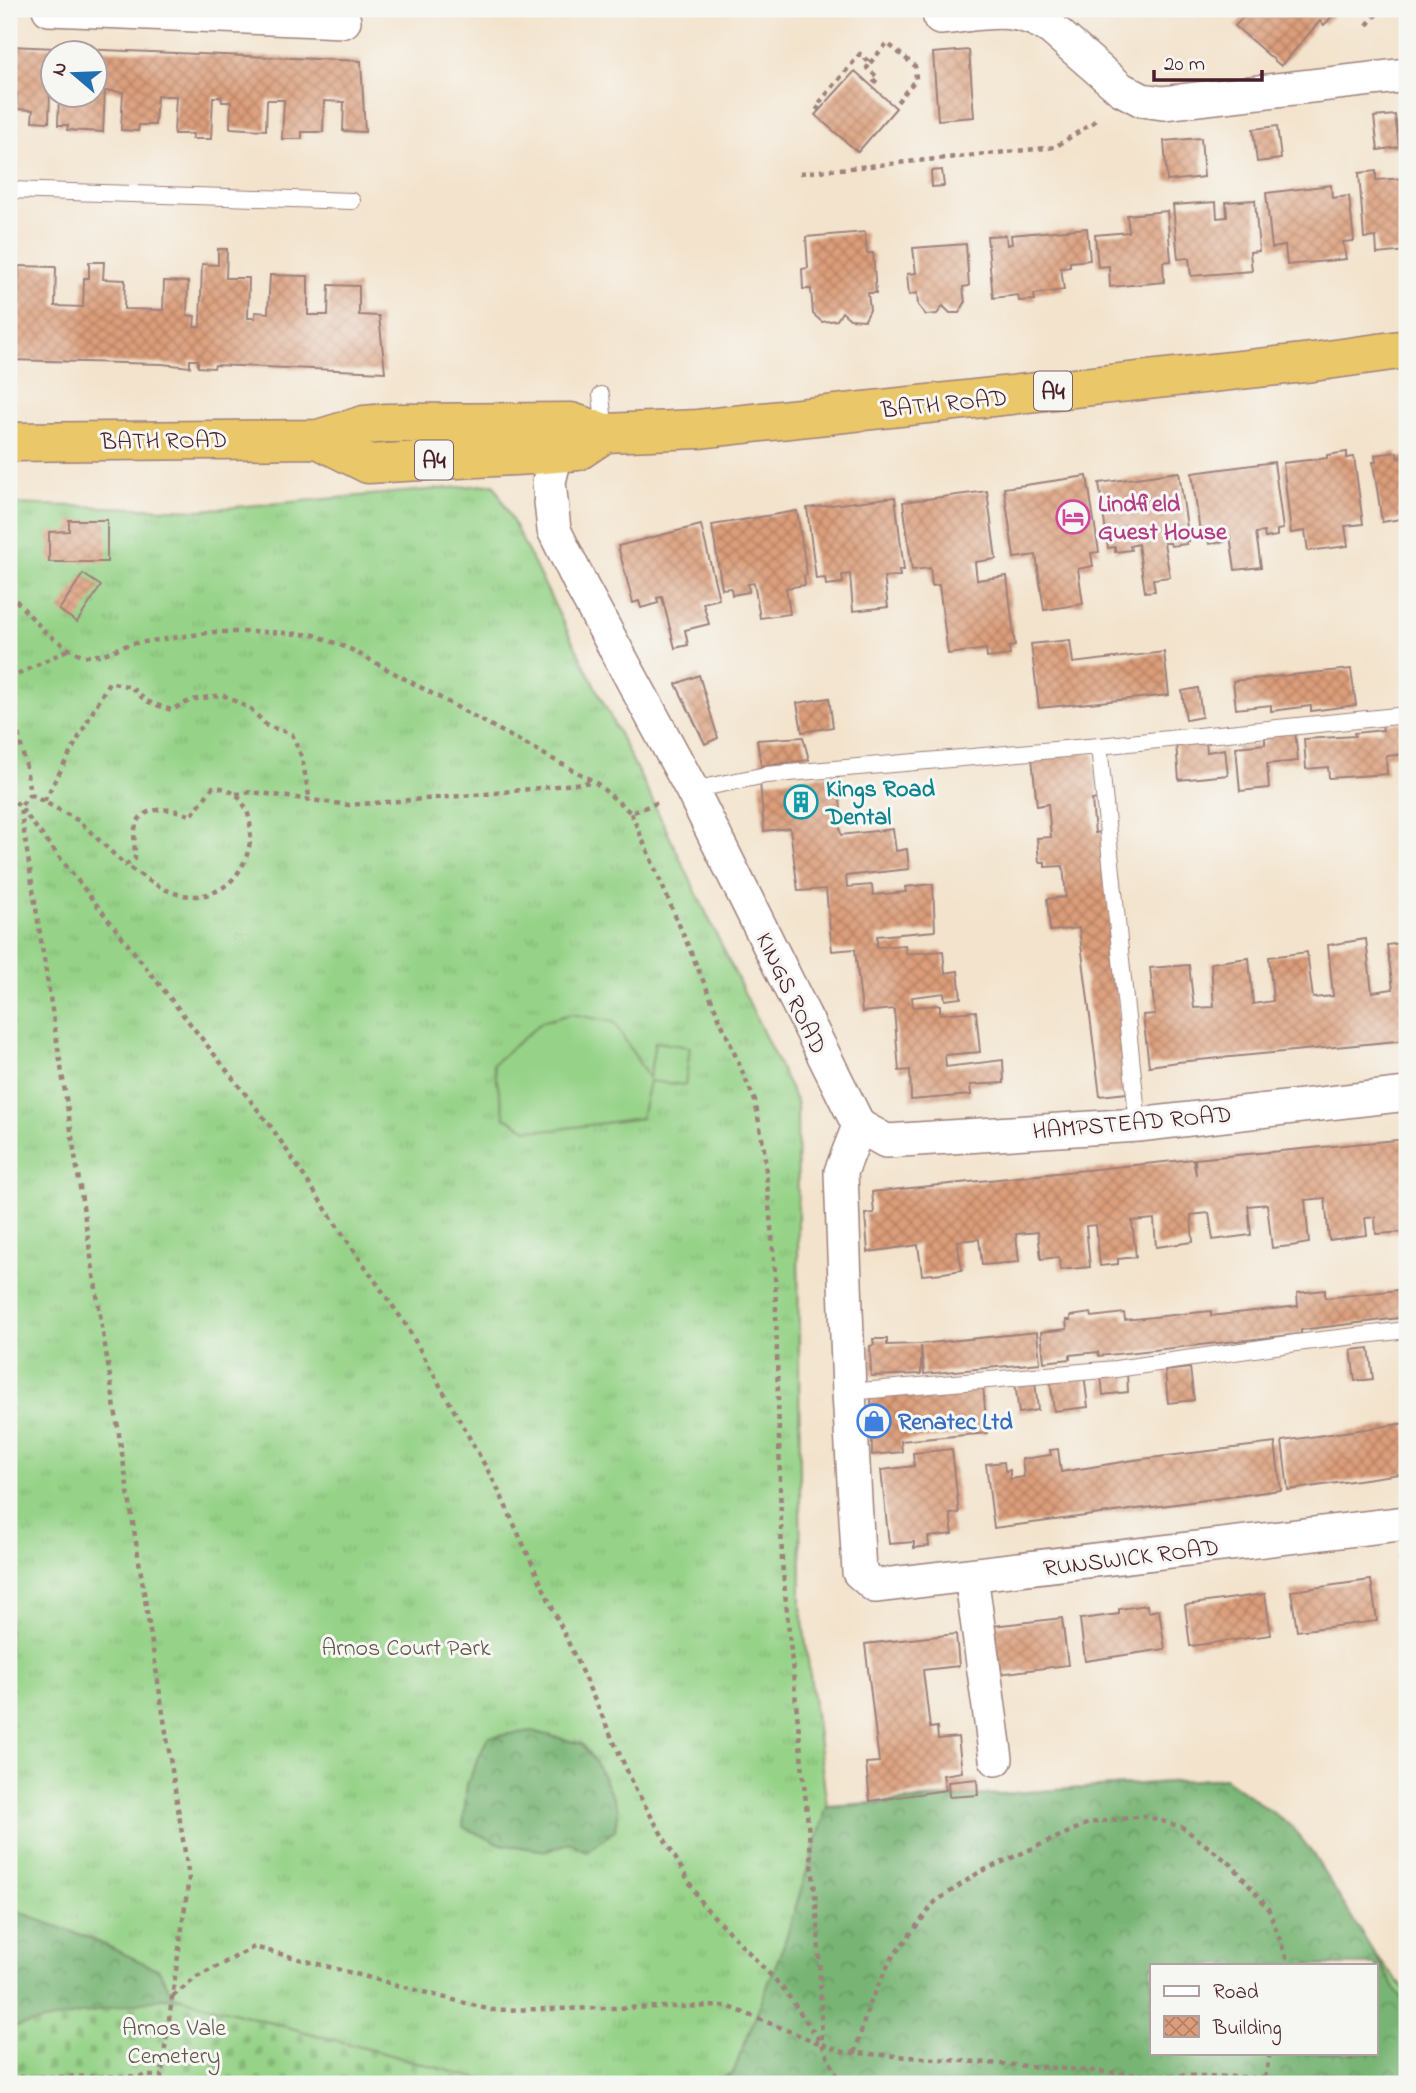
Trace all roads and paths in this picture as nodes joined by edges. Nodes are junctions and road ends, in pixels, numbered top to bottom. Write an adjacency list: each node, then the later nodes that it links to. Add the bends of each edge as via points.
1 (49, 9): 5 (street)
2 (1381, 9): 6 (path)
3 (1011, 10): 4 (street); 10 (street, via 1046,24)
4 (940, 18)
5 (344, 21)
6 (1367, 25)
7 (870, 62): 9 (path, via 867,68 878,78); 11 (path, via 887,43 915,66 916,79); 12 (path, via 860,54 816,107)
8 (1407, 75): 10 (street, via 1163,103 1142,100)
9 (872, 86)
10 (1121, 89): 13 (path, via 1094,122 1055,147)
11 (894, 106)
12 (820, 110)
13 (800, 173)
14 (9, 190): 15 (lane)
15 (352, 201)
16 (1407, 349): 18 (highway, BATH ROAD / A4, via 744,425)
17 (601, 395): 18 (lane)
18 (606, 433): 19 (highway, BATH ROAD / A4, via 571,422 501,413 364,425); 21 (highway, BATH ROAD / A4, via 578,451)
19 (318, 439): 20 (highway, BATH ROAD / A4); 21 (highway, BATH ROAD / A4, via 368,464)
20 (9, 442)
21 (556, 453): 28 (street, KINGS ROAD, via 549,482 554,530)
22 (9, 593): 23 (path, via 46,633)
23 (69, 649): 24 (path); 29 (path, via 84,656 101,655 130,644 214,632 315,635 350,649)
24 (9, 680)
25 (9, 695): 31 (path)
26 (1407, 715): 27 (lane)
27 (1099, 746): 28 (lane); 39 (lane)
28 (686, 779): 36 (path); 40 (street, KINGS ROAD)
29 (595, 782): 34 (path, via 349,805); 36 (path)
30 (9, 794): 35 (path)
31 (30, 794): 33 (path); 35 (path)
32 (235, 794): 34 (path, via 252,792); 37 (path, via 213,787 191,816 169,809 140,817 135,826 135,859); 37 (path, via 244,805 252,834 249,855 228,885 203,895 182,895)
33 (44, 801): 34 (path, via 109,682 131,687 146,701 171,710 191,700 223,695 251,709 267,726 292,734); 37 (path, via 79,821)
34 (310, 801)
35 (20, 807): 48 (path, via 189,1878); 49 (path, via 272,1128 406,1325 496,1485 643,1802 702,1904 783,1988)
36 (631, 813): 49 (path, via 755,1101 764,1149 775,1272 782,1562 818,1924)
37 (125, 865)
38 (1407, 1094): 39 (street, HAMPSTEAD ROAD)
39 (1138, 1125): 40 (street, HAMPSTEAD ROAD, via 886,1141)
40 (859, 1126): 42 (street, via 841,1172)
41 (1407, 1330): 42 (lane, via 1116,1369)
42 (849, 1392): 44 (street, RUNSWICK ROAD, via 859,1572 874,1586)
43 (1402, 1524): 44 (street, RUNSWICK ROAD); 45 (path)
44 (971, 1575): 46 (street)
45 (1407, 1616)
46 (996, 1759)
47 (1285, 1964): 50 (path, via 1269,1908 1231,1865 1182,1827 1145,1816 1089,1823 978,1873 935,1902 891,1959 869,2004)
48 (173, 1996): 49 (path, via 197,1977 254,1947 491,2010 727,2006); 53 (path)
49 (821, 2044): 50 (path); 58 (path)
50 (855, 2053): 52 (path)
51 (1270, 2054): 55 (path)
52 (1133, 2074): 55 (path); 59 (path)
53 (161, 2076): 54 (path); 57 (path)
54 (9, 2077)
55 (1265, 2078): 56 (path)
56 (1407, 2082)
57 (163, 2084)
58 (840, 2084)
59 (1153, 2084)

